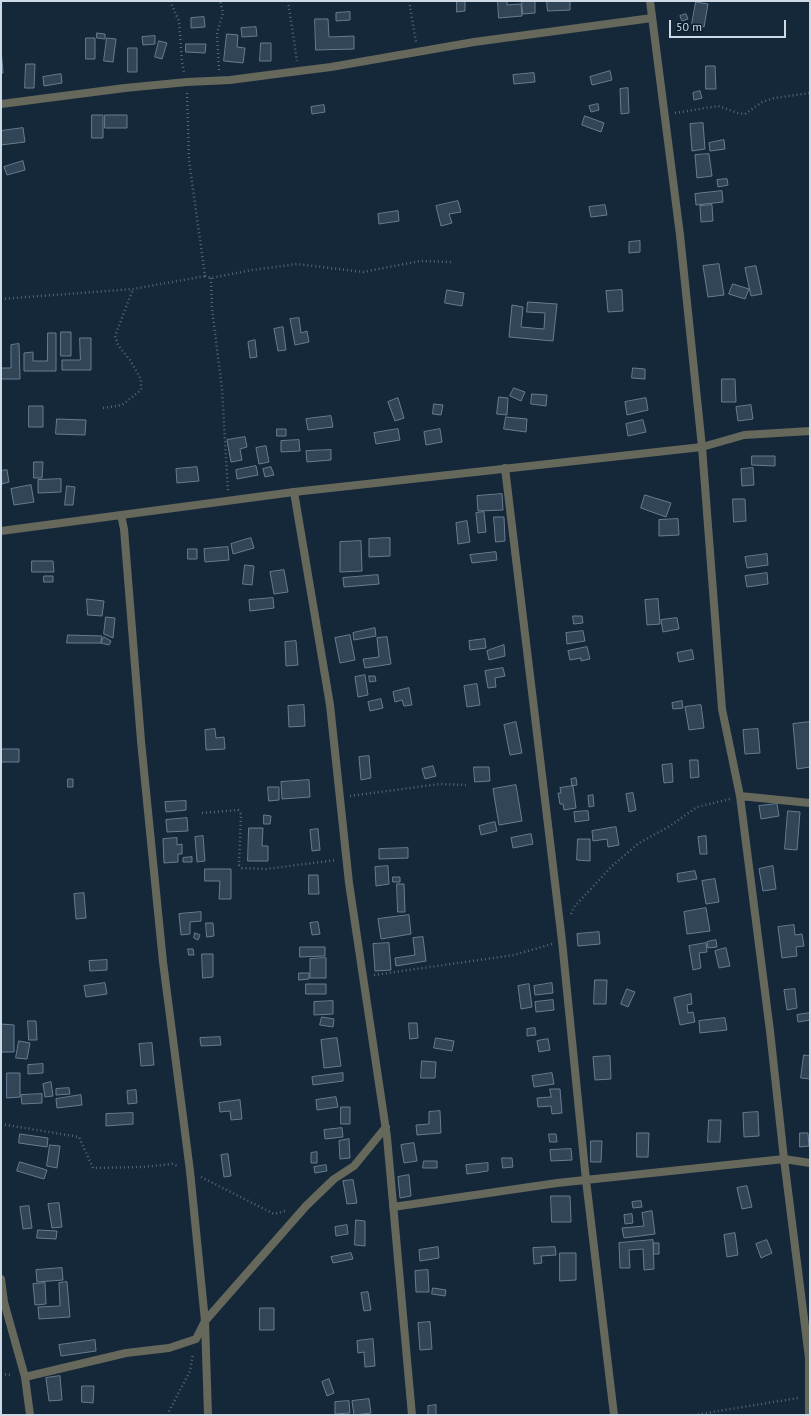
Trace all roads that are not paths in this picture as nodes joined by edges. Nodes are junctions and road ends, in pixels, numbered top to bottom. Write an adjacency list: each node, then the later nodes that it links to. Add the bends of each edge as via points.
1 (650, 1): 2 (street)
2 (652, 18): 3 (street, via 474,42 299,71); 5 (street, via 680,235)
3 (1, 104)
4 (810, 432): 5 (street, via 744,435)
5 (702, 447): 6 (street); 10 (street, via 722,709)
6 (505, 468): 7 (street); 15 (street, via 562,940)
7 (294, 492): 8 (street); 12 (street, via 330,705 349,883)
8 (121, 515): 9 (street); 18 (street, via 163,962 190,1171)
9 (1, 531)
10 (740, 796): 11 (street); 13 (street)
11 (810, 803)
12 (386, 1127): 16 (street); 18 (street, via 354,1166 334,1179 306,1206)
13 (784, 1159): 14 (street); 15 (street); 20 (street, via 809,1358)
14 (810, 1163)
15 (586, 1180): 16 (street); 24 (street)
16 (393, 1207): 23 (street)
17 (1, 1278): 19 (street, via 4,1302)
18 (205, 1321): 19 (street, via 196,1339 169,1348 126,1353); 22 (street)
19 (25, 1377): 21 (street)
20 (809, 1397): 25 (street)
21 (30, 1415)
22 (208, 1415)
23 (412, 1415)
24 (614, 1415)
25 (809, 1415)

